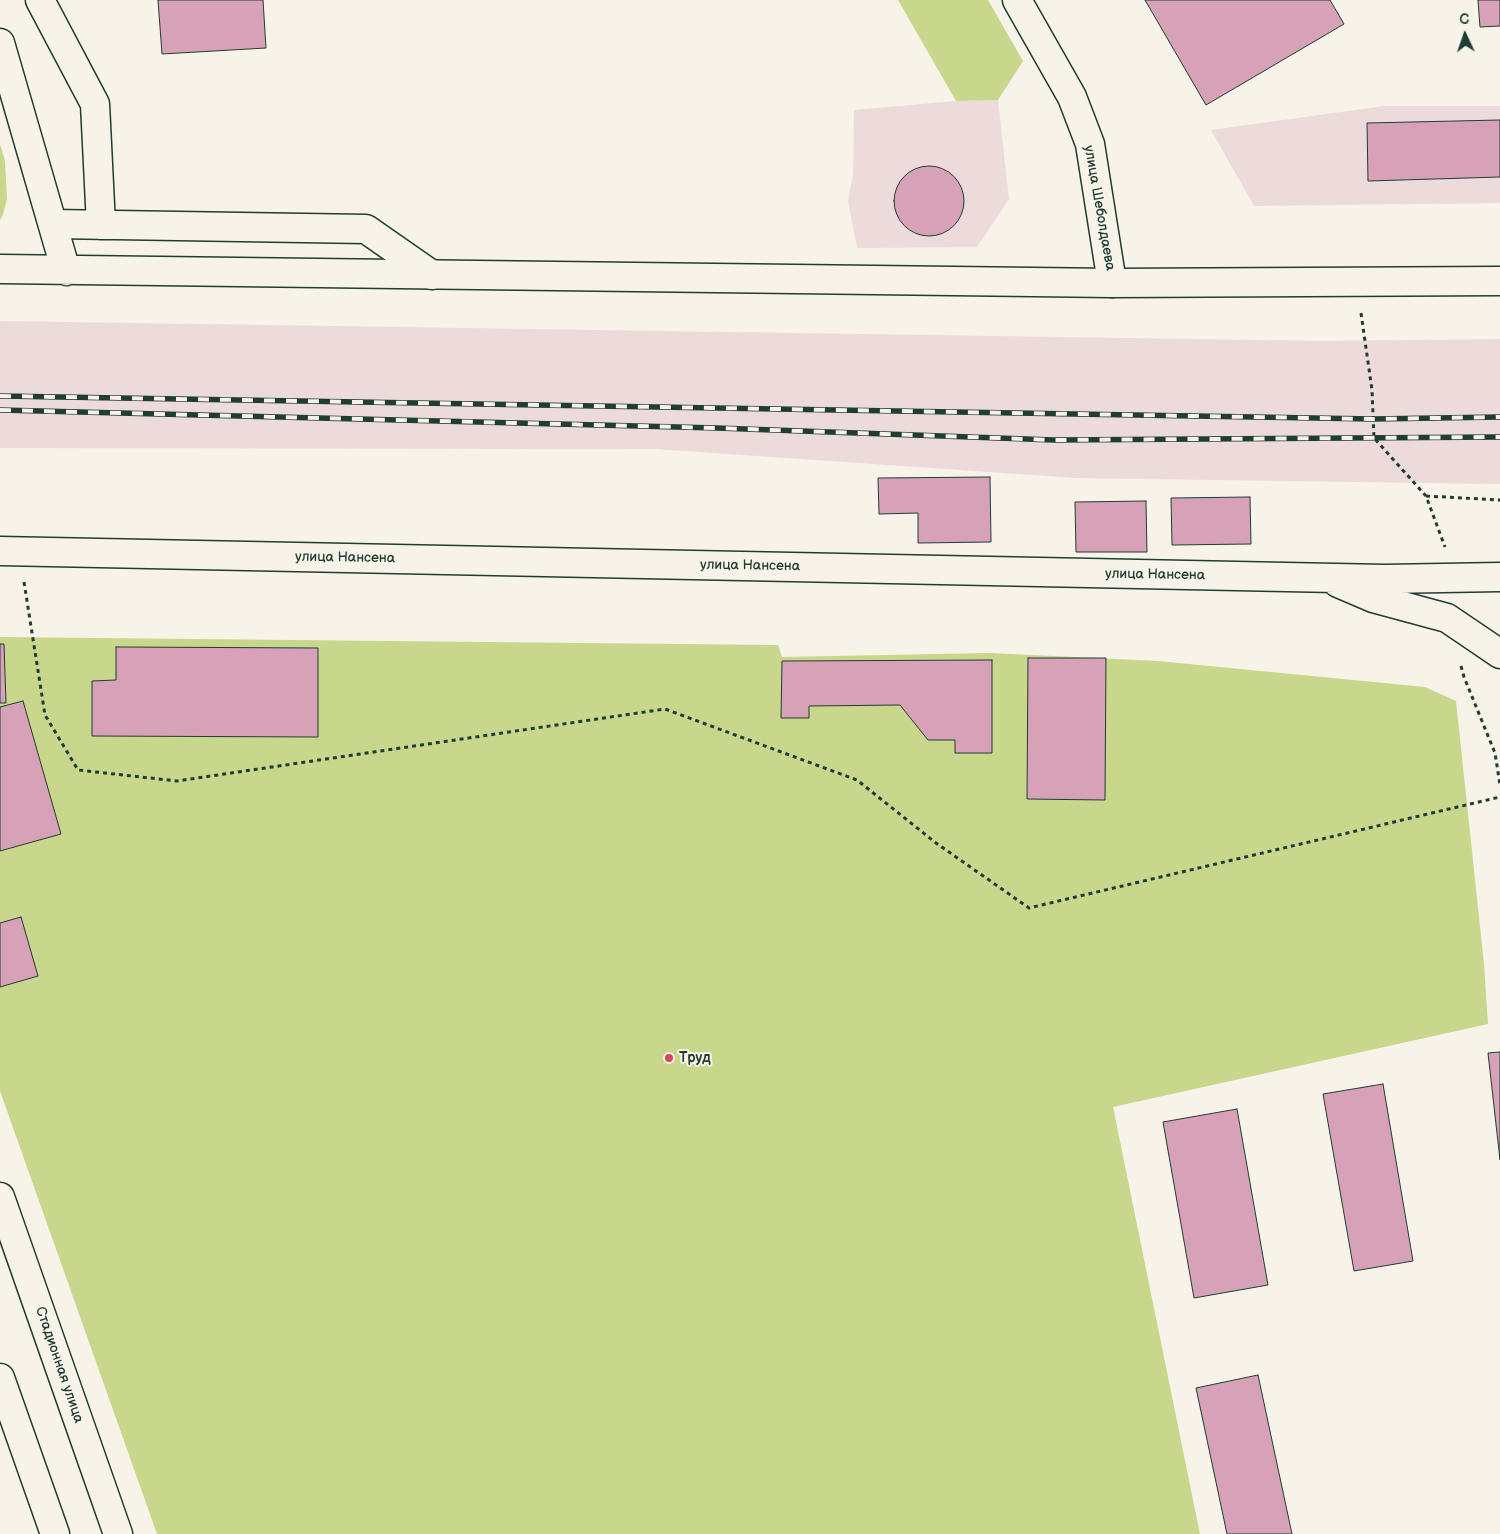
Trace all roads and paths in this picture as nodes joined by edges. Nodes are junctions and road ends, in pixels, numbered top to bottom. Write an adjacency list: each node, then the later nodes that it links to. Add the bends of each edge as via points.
1 (40, 0): 5 (main road, via 95,104)
2 (1017, 0): 11 (main road, улица Шеболдаева, via 1072,97 1090,144)
3 (0, 43): 4 (main road)
4 (53, 224): 5 (main road); 7 (main road)
5 (101, 225): 8 (main road, via 366,229)
6 (0, 269): 7 (main road)
7 (66, 271): 8 (main road)
8 (432, 275): 11 (main road)
9 (1500, 281): 10 (main road)
10 (1357, 282): 11 (main road); 12 (path, via 1372,390 1374,438)
11 (1112, 283)
12 (1426, 496): 13 (path); 17 (path, via 1446,551)
13 (1500, 500)
14 (10, 551): 16 (main road, улица Нансена); 21 (path, via 45,715 78,770 177,781 665,709 857,780 936,843 1029,908)
15 (1500, 577): 17 (main road, улица Нансена)
16 (1325, 578): 17 (main road, улица Нансена); 18 (main road, via 1373,598)
17 (1446, 578)
18 (1447, 618): 19 (main road); 20 (path, via 1464,678 1495,753)
19 (1500, 654)
20 (1500, 785)
21 (1500, 797)
22 (0, 1196): 25 (main road, Стадионная улица)
23 (0, 1378): 24 (main road)
24 (55, 1534)
25 (118, 1534)

